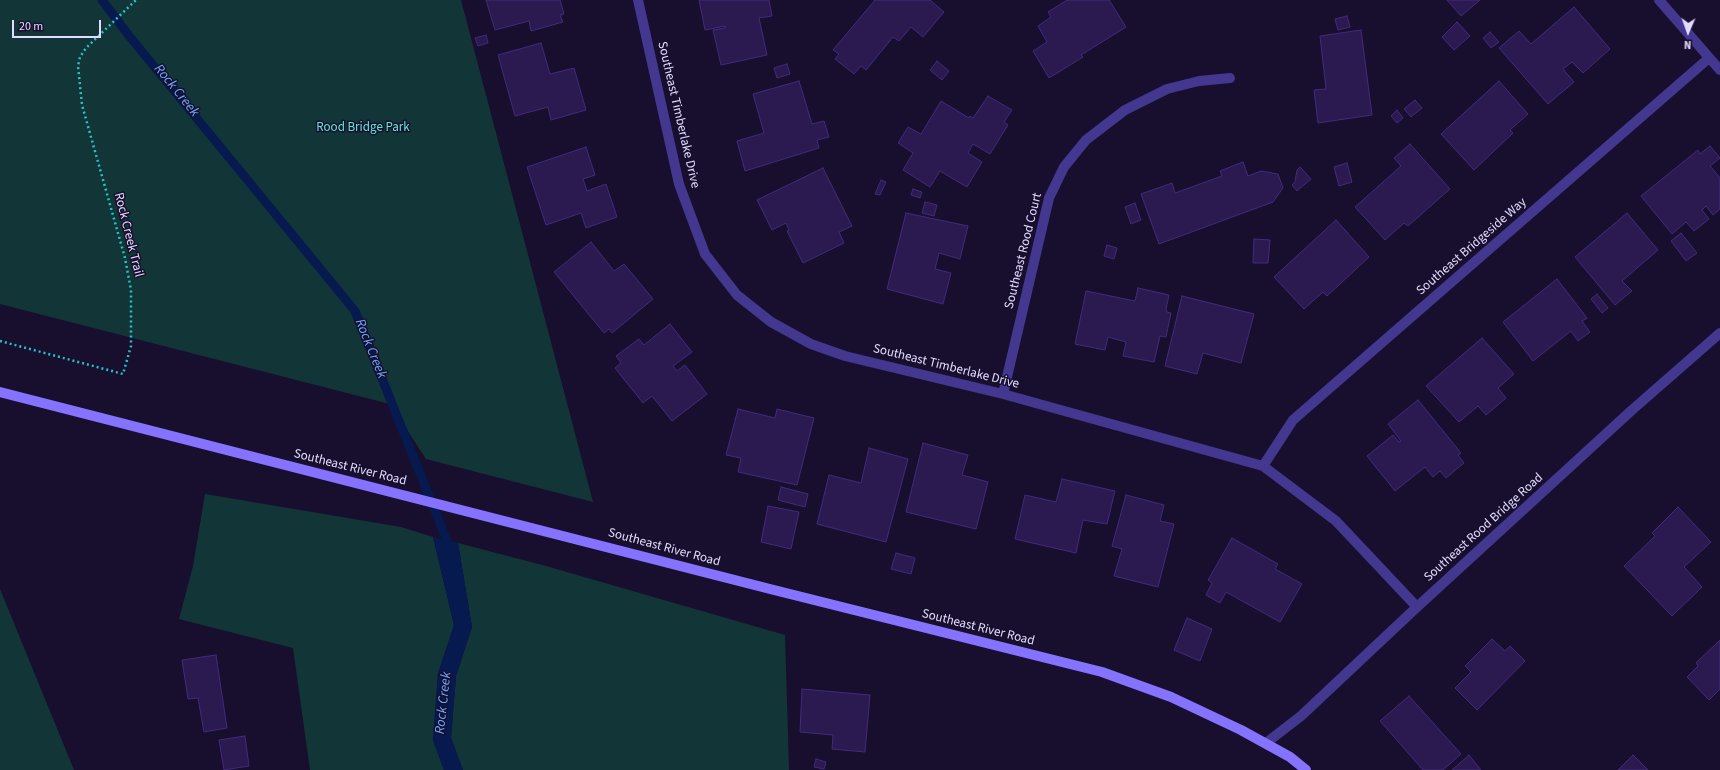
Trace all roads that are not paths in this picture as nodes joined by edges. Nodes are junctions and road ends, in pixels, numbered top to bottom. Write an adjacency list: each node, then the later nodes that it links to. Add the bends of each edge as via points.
1 (638, 0): 8 (street, Southeast Timberlake Drive, via 679,184 705,254 737,295 771,322 811,344 845,356)
2 (1659, 0): 3 (street)
3 (1709, 58): 4 (street); 9 (street, Southeast Bridgeside Way, via 1293,420)
4 (1720, 70)
5 (1230, 78): 8 (street, Southeast Rood Court, via 1199,81 1167,89 1125,110 1086,140 1064,167 1049,198)
6 (1720, 333): 10 (street, Southeast Rood Bridge Road)
7 (0, 392): 11 (main road, Southeast River Road, via 770,590 1102,672 1172,697)
8 (1003, 394): 9 (street, Southeast Timberlake Drive)
9 (1263, 466): 10 (street, Southeast Timberlake Drive, via 1336,521)
10 (1417, 607): 11 (street, Southeast Rood Bridge Road, via 1301,716)
11 (1266, 743): 12 (main road, Southeast River Road)
12 (1306, 770)

